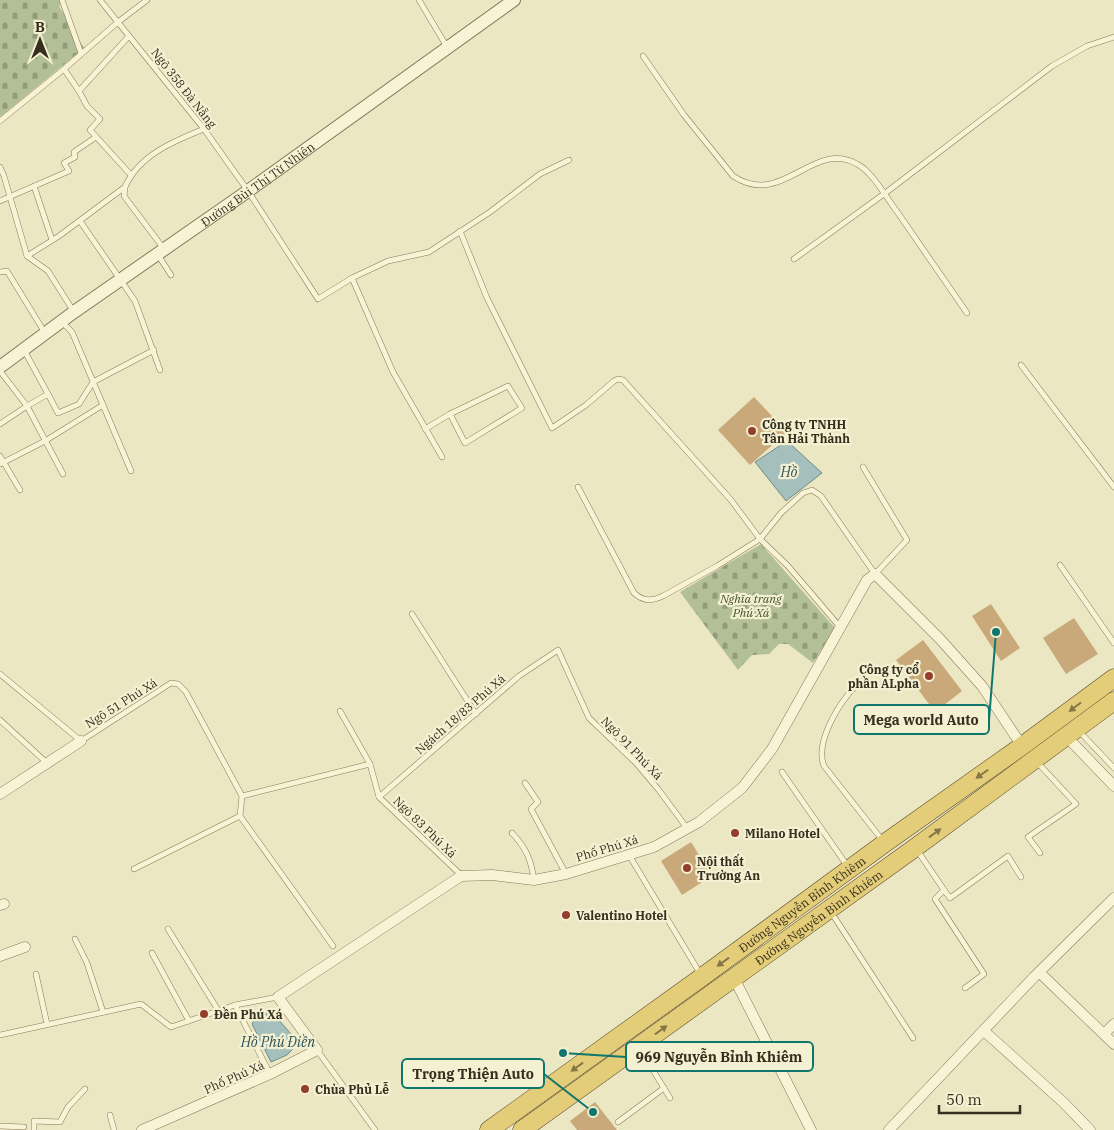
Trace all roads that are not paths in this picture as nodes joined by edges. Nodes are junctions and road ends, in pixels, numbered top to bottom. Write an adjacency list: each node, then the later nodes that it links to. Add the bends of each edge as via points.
1 (62, 0): 10 (lane)
2 (100, 0): 6 (lane, Ngõ 358 Đà Nẵng)
3 (147, 0): 6 (lane)
4 (419, 0): 9 (lane)
5 (514, 0): 9 (street, Đường Bùi Thị Từ Nhiên)
6 (118, 22): 7 (lane, Ngõ 358 Đà Nẵng); 10 (lane)
7 (129, 36): 13 (lane); 15 (lane, Ngõ 358 Đà Nẵng)
8 (1114, 37): 23 (lane, via 1087,46 1052,66)
9 (447, 48): 22 (street, Đường Bùi Thị Từ Nhiên)
10 (81, 53): 12 (lane)
11 (643, 56): 23 (lane, via 684,115 733,176 744,183 769,185 821,161 842,159 857,164 869,174)
12 (64, 69): 13 (lane); 14 (lane)
13 (79, 91): 16 (lane, via 87,106 100,119 90,130)
14 (0, 120)
15 (204, 129): 19 (lane, via 156,151); 22 (lane, Ngõ 358 Đà Nẵng)
16 (96, 137): 19 (lane); 20 (lane, via 64,163 69,171)
17 (569, 160): 27 (lane, via 540,174)
18 (0, 167): 24 (lane)
19 (130, 174): 21 (lane)
20 (34, 186): 24 (lane); 28 (lane)
21 (125, 186): 26 (lane); 29 (lane, via 124,196)
22 (248, 191): 29 (street, Đường Bùi Thị Từ Nhiên); 34 (lane, Ngõ 358 Đà Nẵng, via 318,300)
23 (884, 194): 31 (lane); 37 (lane)
24 (10, 196): 25 (lane); 30 (lane)
25 (0, 201)
26 (80, 221): 28 (lane); 35 (lane)
27 (460, 231): 34 (lane, via 429,252 388,261); 63 (lane, via 487,298 552,428 614,381 622,380 731,500)
28 (52, 240): 30 (lane)
29 (161, 252): 33 (lane); 35 (street, Đường Bùi Thị Từ Nhiên)
30 (27, 256): 36 (lane, via 48,271)
31 (794, 259)
32 (0, 272): 39 (lane, via 7,271)
33 (171, 275)
34 (352, 278): 52 (lane, via 393,372)
35 (119, 280): 36 (street, Đường Bùi Thị Từ Nhiên); 41 (lane, via 135,301)
36 (74, 312): 38 (street, Đường Bùi Thị Từ Nhiên)
37 (968, 313)
38 (62, 321): 39 (street, Đường Bùi Thị Từ Nhiên); 46 (lane, via 72,332)
39 (46, 333): 40 (street, Đường Bùi Thị Từ Nhiên)
40 (24, 350): 43 (street, Đường Bùi Thị Từ Nhiên); 47 (lane)
41 (154, 350): 44 (lane); 46 (lane)
42 (1021, 365): 61 (lane)
43 (0, 367)
44 (160, 370)
45 (0, 371): 49 (lane)
46 (93, 382): 47 (lane, via 79,404 58,413); 48 (lane)
47 (48, 394): 49 (lane)
48 (103, 405): 53 (lane); 58 (lane)
49 (27, 406): 51 (lane); 53 (lane)
50 (450, 414): 50 (lane, via 508,386 522,408 465,443); 52 (lane)
51 (0, 424)
52 (425, 430): 55 (lane)
53 (45, 441): 56 (lane); 59 (lane)
54 (0, 456): 56 (lane)
55 (442, 456)
56 (2, 463): 62 (lane)
57 (863, 467): 65 (lane, via 907,540)
58 (131, 471)
59 (63, 474)
60 (578, 487): 63 (lane, via 634,593 640,598 656,600)
61 (1114, 487)
62 (20, 490)
63 (760, 539): 65 (lane, via 781,513 803,493 812,490 821,496); 67 (lane, via 788,566)
64 (1060, 565): 68 (lane)
65 (875, 574): 67 (street, Phố Phú Xá, via 867,580); 79 (street, via 982,686)
66 (412, 614): 75 (lane)
67 (840, 628): 91 (street, Phố Phú Xá, via 772,748 742,788)
68 (1114, 642)
69 (558, 650): 75 (lane, Ngách 18/83 Phú Xá, via 519,676); 91 (lane, Ngõ 91 Phú Xá, via 589,718 636,763)
70 (0, 674): 78 (lane, Ngõ 51 Phú Xá)
71 (1114, 678): 79 (highway, Đường Nguyễn Bỉnh Khiêm, one-way to 79)
72 (865, 679): 93 (lane, via 851,690 832,719 821,748 821,759)
73 (1114, 701): 77 (highway, Đường Nguyễn Bình Khiêm)
74 (340, 711): 82 (lane, Ngõ 83 Phú Xá)
75 (476, 714): 89 (lane, Ngách 18/83 Phú Xá)
76 (0, 720): 81 (lane)
77 (1071, 732): 80 (highway, Đường Nguyễn Bình Khiêm); 83 (lane); 86 (street)
78 (81, 741): 81 (street); 88 (lane, Ngõ 51 Phú Xá, via 171,683 178,684 186,692)
79 (1022, 746): 80 (highway); 93 (highway, Đường Nguyễn Bỉnh Khiêm, one-way to 93)
80 (1034, 759): 94 (highway, Đường Nguyễn Bình Khiêm, one-way to 80); 95 (lane, via 1076,804 1028,837)
81 (47, 763): 87 (street)
82 (370, 764): 88 (lane); 89 (lane, Ngõ 83 Phú Xá)
83 (1114, 768)
84 (782, 772): 98 (lane)
85 (525, 783): 99 (lane, via 538,802 531,809)
86 (1114, 786)
87 (0, 794)
88 (242, 796): 90 (lane)
89 (379, 797): 100 (lane, Ngõ 83 Phú Xá)
90 (240, 816): 97 (lane); 108 (lane)
91 (687, 829): 96 (street, Phố Phú Xá, via 654,847)
92 (512, 833): 102 (lane, via 531,861)
93 (885, 843): 98 (highway, Đường Nguyễn Bỉnh Khiêm)
94 (916, 847): 103 (lane); 105 (highway, Đường Nguyễn Bình Khiêm)
95 (1040, 852)
96 (629, 855): 99 (street, Phố Phú Xá); 114 (lane)
97 (134, 869)
98 (850, 869): 114 (highway, Đường Nguyễn Bỉnh Khiêm, one-way to 114)
99 (566, 874): 102 (street, Phố Phú Xá)
100 (461, 876): 102 (street, Phố Phú Xá); 117 (street)
101 (1021, 876): 103 (lane, via 1008,856 950,898)
102 (534, 880)
103 (944, 890): 116 (lane, via 935,899 984,974)
104 (1113, 902): 112 (street)
105 (829, 909): 115 (highway, Đường Nguyễn Bình Khiêm); 127 (lane)
106 (168, 929): 119 (lane)
107 (75, 939): 120 (lane, via 88,964)
108 (333, 946)
109 (25, 947): 111 (street)
110 (152, 954): 121 (lane)
111 (0, 956)
112 (1040, 973): 124 (street); 125 (street)
113 (36, 974): 122 (lane)
114 (702, 978): 143 (highway, Đường Nguyễn Bỉnh Khiêm, one-way to 143)
115 (734, 978): 129 (highway, Đường Nguyễn Bình Khiêm, one-way to 115); 145 (street)
116 (965, 988)
117 (278, 997): 118 (lane); 130 (street)
118 (235, 1004): 119 (lane); 131 (lane)
119 (218, 1010): 121 (lane)
120 (103, 1012): 121 (lane, via 141,1004 171,1027); 122 (lane)
121 (189, 1020)
122 (47, 1024): 126 (lane)
123 (1114, 1024): 125 (street)
124 (984, 1031): 146 (street); 147 (street)
125 (1104, 1034): 128 (street)
126 (0, 1035)
127 (913, 1038)
128 (1114, 1044)
129 (638, 1047): 132 (lane); 144 (highway, Đường Nguyễn Bình Khiêm)
130 (317, 1050): 131 (street, Phố Phú Xá); 142 (lane)
131 (270, 1074): 139 (street, Phố Phú Xá)
132 (664, 1088): 134 (lane); 136 (lane)
133 (85, 1089): 140 (lane, via 68,1107 60,1122 34,1121)
134 (670, 1098)
135 (110, 1115): 141 (lane)
136 (618, 1122)
137 (0, 1126): 138 (lane)
138 (24, 1127)
139 (146, 1129)
140 (34, 1130)
141 (114, 1130)
142 (375, 1130)
143 (490, 1130)
144 (522, 1130)
145 (811, 1130)
146 (889, 1130)
147 (1090, 1130)

